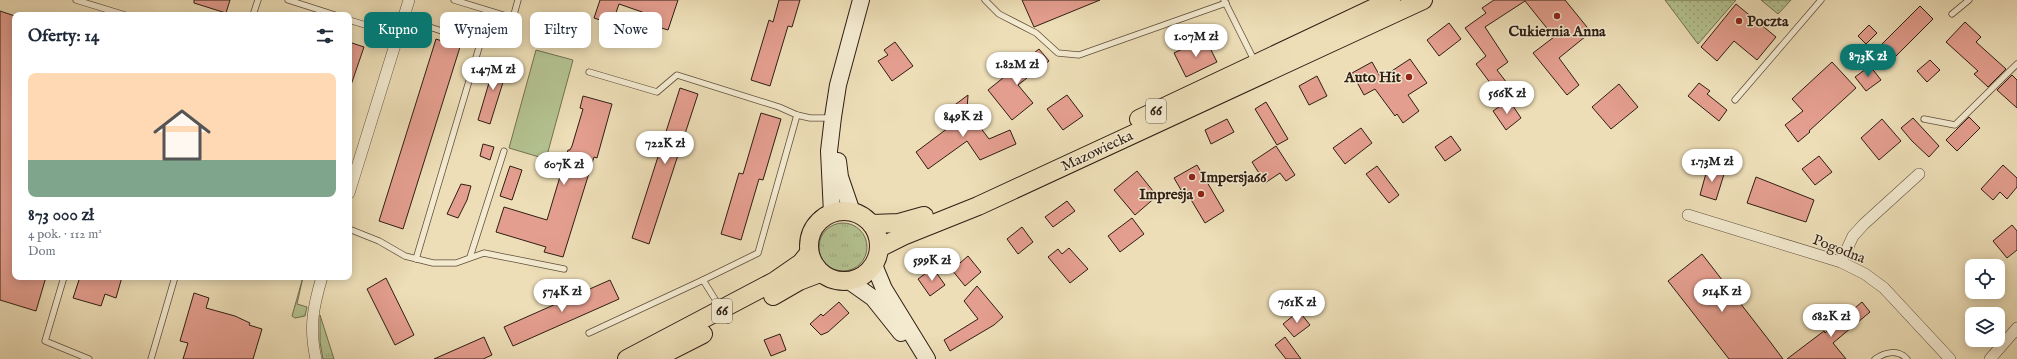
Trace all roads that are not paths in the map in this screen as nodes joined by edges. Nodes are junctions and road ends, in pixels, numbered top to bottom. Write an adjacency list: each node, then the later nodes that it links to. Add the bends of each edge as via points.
1 (76, 0): 14 (lane)
2 (258, 0): 15 (lane)
3 (288, 0): 16 (lane)
4 (408, 0): 17 (street)
5 (454, 0): 6 (lane, via 513,18)
6 (518, 0)
7 (861, 0): 28 (street, via 838,85)
8 (984, 0): 13 (lane, via 999,14 1036,33 1058,53 1079,55)
9 (1391, 0): 24 (main road, Mazowiecka / 66)
10 (1423, 0): 24 (main road, Mazowiecka / 66)
11 (1821, 0): 26 (lane)
12 (1969, 0): 18 (lane)
13 (1225, 2): 24 (lane)
14 (114, 12)
15 (254, 12)
16 (326, 12)
17 (405, 12)
18 (1952, 14)
19 (352, 21): 20 (lane)
20 (364, 25)
21 (432, 28): 40 (lane, via 480,44)
22 (394, 48): 32 (street)
23 (2017, 64): 29 (lane, via 1955,125)
24 (1258, 69): 36 (main road, Mazowiecka / 66, via 948,208 899,224); 39 (main road, Mazowiecka / 66, via 978,206 903,236)
25 (589, 72): 27 (lane, via 657,92 677,75 779,107)
26 (1735, 100)
27 (797, 116): 28 (lane); 48 (lane, via 758,253)
28 (833, 118): 33 (street, via 840,177); 34 (street, via 829,151)
29 (1924, 119)
30 (504, 152): 41 (lane)
31 (1919, 174): 42 (street, via 1853,236)
32 (352, 183)
33 (852, 212): 34 (main road); 36 (main road)
34 (832, 213): 38 (main road, via 815,225 809,238)
35 (1688, 216): 42 (street, Pogodna)
36 (872, 224): 39 (main road, via 879,240)
37 (352, 230): 40 (lane, via 379,241 405,256)
38 (809, 252): 44 (main road); 50 (main road, 66, via 801,263)
39 (877, 256): 49 (main road, via 863,276); 59 (street, via 884,289)
40 (416, 258): 41 (lane, via 433,263 456,263)
41 (470, 258): 43 (lane, via 484,253)
42 (1841, 262): 62 (street, Pogodna, via 1865,274 1884,288)
43 (564, 269)
44 (820, 273): 49 (main road, via 829,278); 50 (main road, 66)
45 (63, 280): 54 (lane, via 45,341)
46 (174, 280): 55 (lane)
47 (321, 280): 56 (street, via 312,318 312,341)
48 (703, 280): 50 (lane); 52 (lane)
49 (849, 281): 58 (street, via 873,298)
50 (725, 315): 53 (main road, 66); 57 (main road, 66)
51 (2017, 328): 63 (street)
52 (589, 334)
53 (634, 358)
54 (89, 359)
55 (151, 359)
56 (316, 359)
57 (654, 359)
58 (923, 359)
59 (927, 359)
60 (1875, 359): 61 (lane, via 1893,352)
61 (1907, 359)
62 (1950, 359)
63 (1990, 359)

